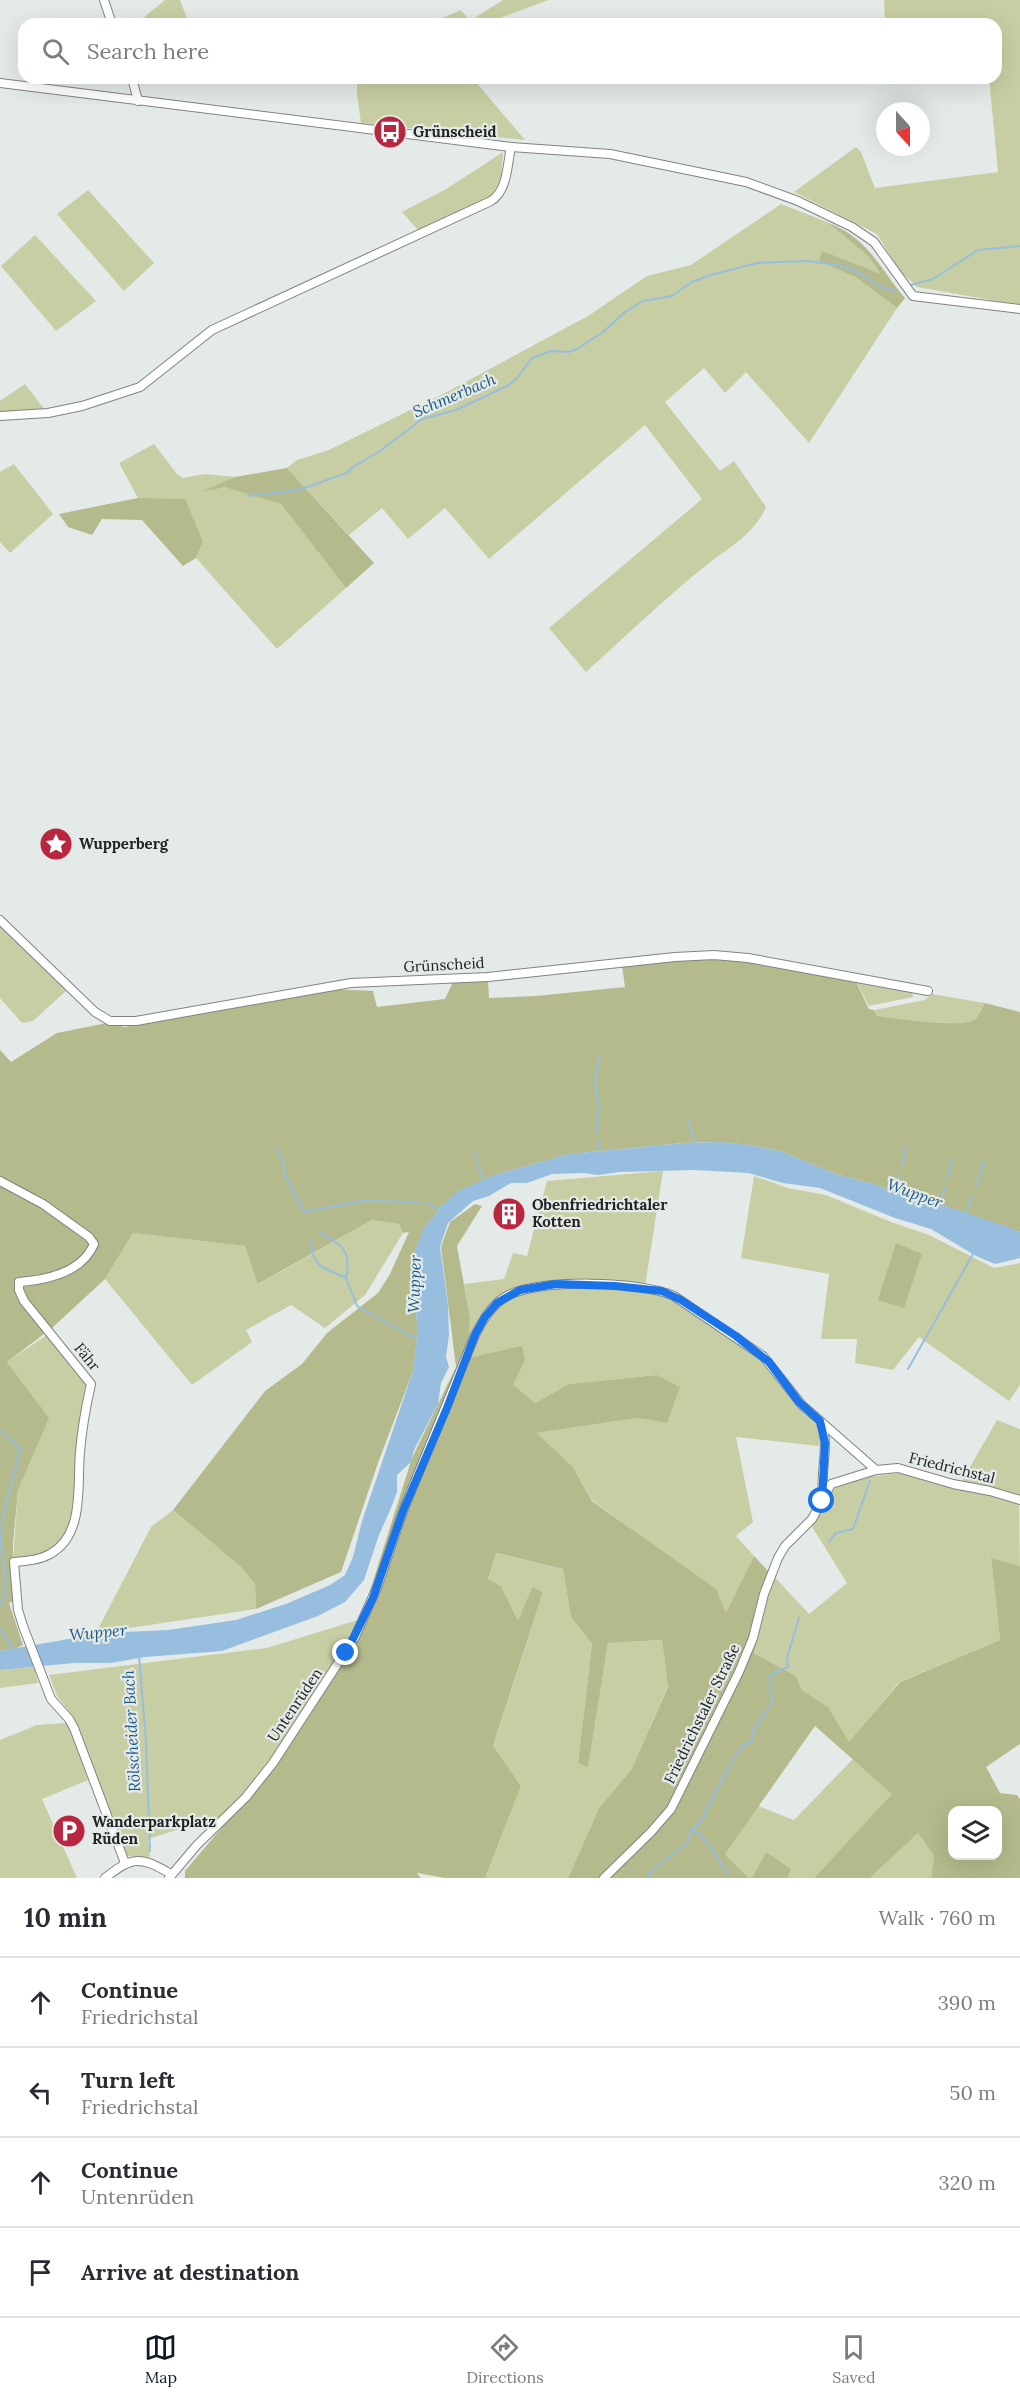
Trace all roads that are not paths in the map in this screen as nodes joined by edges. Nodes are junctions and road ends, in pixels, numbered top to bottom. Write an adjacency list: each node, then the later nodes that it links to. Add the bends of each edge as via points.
1 (104, 0): 2 (street)
2 (110, 18)
3 (0, 83): 5 (street)
4 (134, 84): 5 (street)
5 (138, 101): 6 (street)
6 (510, 147): 7 (street, via 610,154 746,182 798,201 874,242 913,296); 8 (street, via 502,189 491,201 212,330 140,387 82,406)
7 (1020, 309)
8 (0, 416)
9 (0, 920): 10 (street, Grünscheid, via 110,1022 147,1020 351,983 488,977 714,955)
10 (928, 991)
11 (0, 1181): 17 (street, Fähr, via 43,1204 94,1244 91,1252 63,1274 19,1282 24,1301 91,1384 72,1529 51,1554 14,1562 23,1626 48,1691 74,1728)
12 (820, 1421): 13 (street); 14 (street, Friedrichstal, via 825,1443); 18 (street, Untenrüden, via 799,1402 763,1356 667,1293 550,1284 505,1297 480,1324 355,1637 273,1763)
13 (876, 1470): 14 (street, Friedrichstal, via 836,1481); 15 (street, Friedrichstal, via 898,1468)
14 (824, 1495): 16 (street, Friedrichstal, via 812,1520)
15 (1020, 1500)
16 (789, 1542): 20 (street, Friedrichstaler Straße, via 771,1574 739,1672 671,1809)
17 (125, 1863): 18 (street, Untenrüden, via 146,1860); 19 (street)
18 (170, 1876)
19 (105, 1878)
20 (604, 1878)

